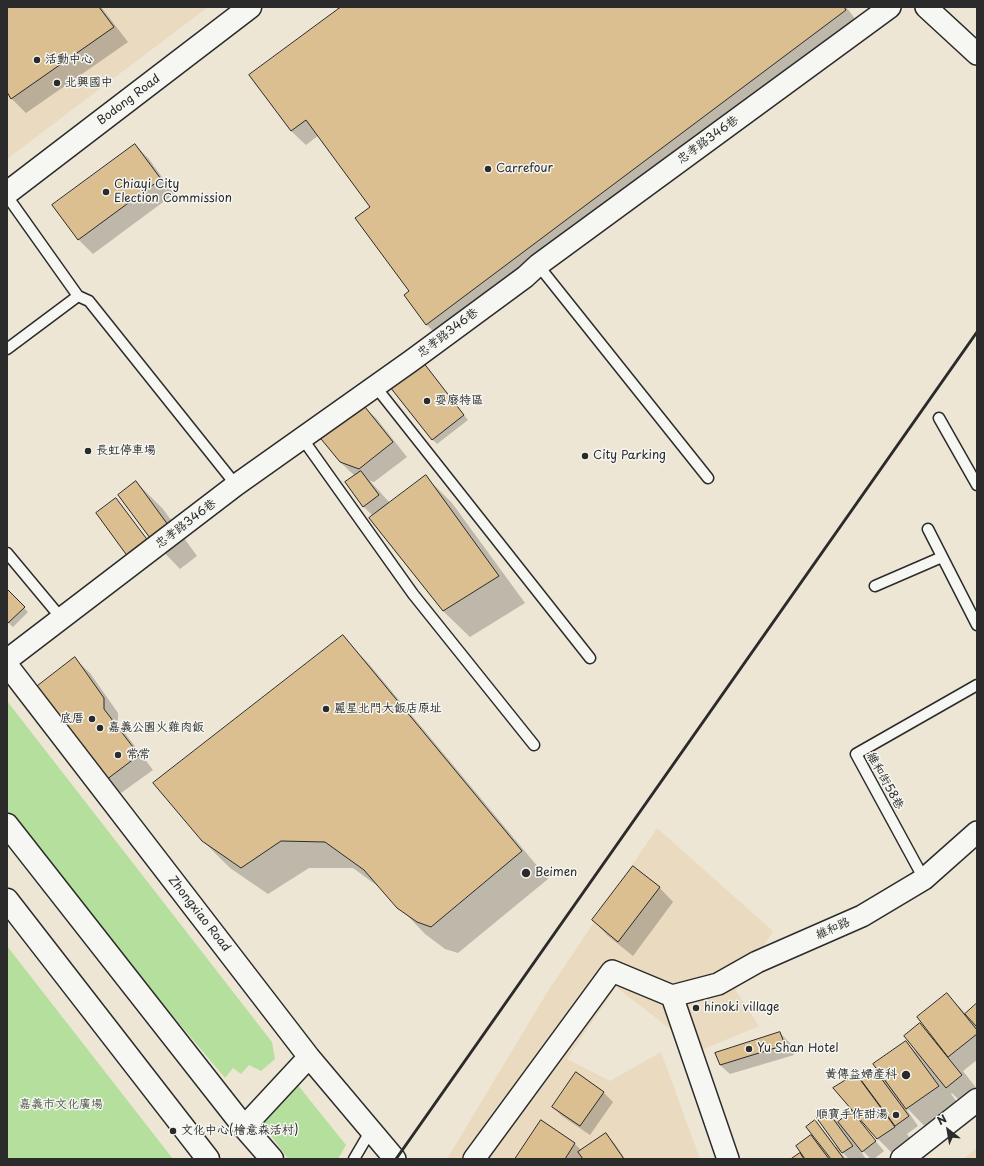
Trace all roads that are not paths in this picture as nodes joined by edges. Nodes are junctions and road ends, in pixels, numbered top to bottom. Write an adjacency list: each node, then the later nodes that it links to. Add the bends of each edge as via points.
1 (250, 7): 5 (street, Bodong Road)
2 (890, 7): 6 (street, 忠孝路346巷)
3 (926, 7): 4 (street)
4 (977, 54)
5 (7, 195): 7 (lane)
6 (538, 265): 9 (street, 忠孝路346巷, via 411,362); 12 (lane)
7 (78, 296): 8 (lane); 14 (lane, via 89,301)
8 (7, 349)
9 (375, 386): 11 (street, 忠孝路346巷); 21 (lane)
10 (939, 418): 13 (lane)
11 (302, 438): 14 (street, 忠孝路346巷); 25 (lane, via 412,594)
12 (708, 478)
13 (977, 485)
14 (236, 486): 19 (street, 忠孝路346巷)
15 (928, 529): 17 (lane)
16 (7, 553): 19 (lane)
17 (942, 557): 18 (lane); 20 (lane)
18 (875, 586)
19 (62, 619): 22 (street, 忠孝路346巷)
20 (977, 625)
21 (590, 658)
22 (7, 660)
23 (7, 665): 31 (street, Zhongxiao Road)
24 (977, 685): 28 (lane, 維和街58巷, via 856,754)
25 (534, 745)
26 (7, 825): 33 (street)
27 (977, 832): 28 (street, 維和路)
28 (924, 879): 30 (street, 維和路, via 862,916 757,962 718,984)
29 (7, 900): 35 (street)
30 (672, 996): 39 (street, via 612,971); 40 (street)
31 (309, 1057): 33 (street); 34 (street, Zhongxiao Road)
32 (977, 1100): 41 (street)
33 (244, 1126): 36 (street)
34 (371, 1130): 37 (lane); 38 (street, Zhongxiao Road)
35 (208, 1159)
36 (272, 1159)
37 (354, 1159)
38 (395, 1159)
39 (474, 1159)
40 (728, 1159)
41 (902, 1159)

